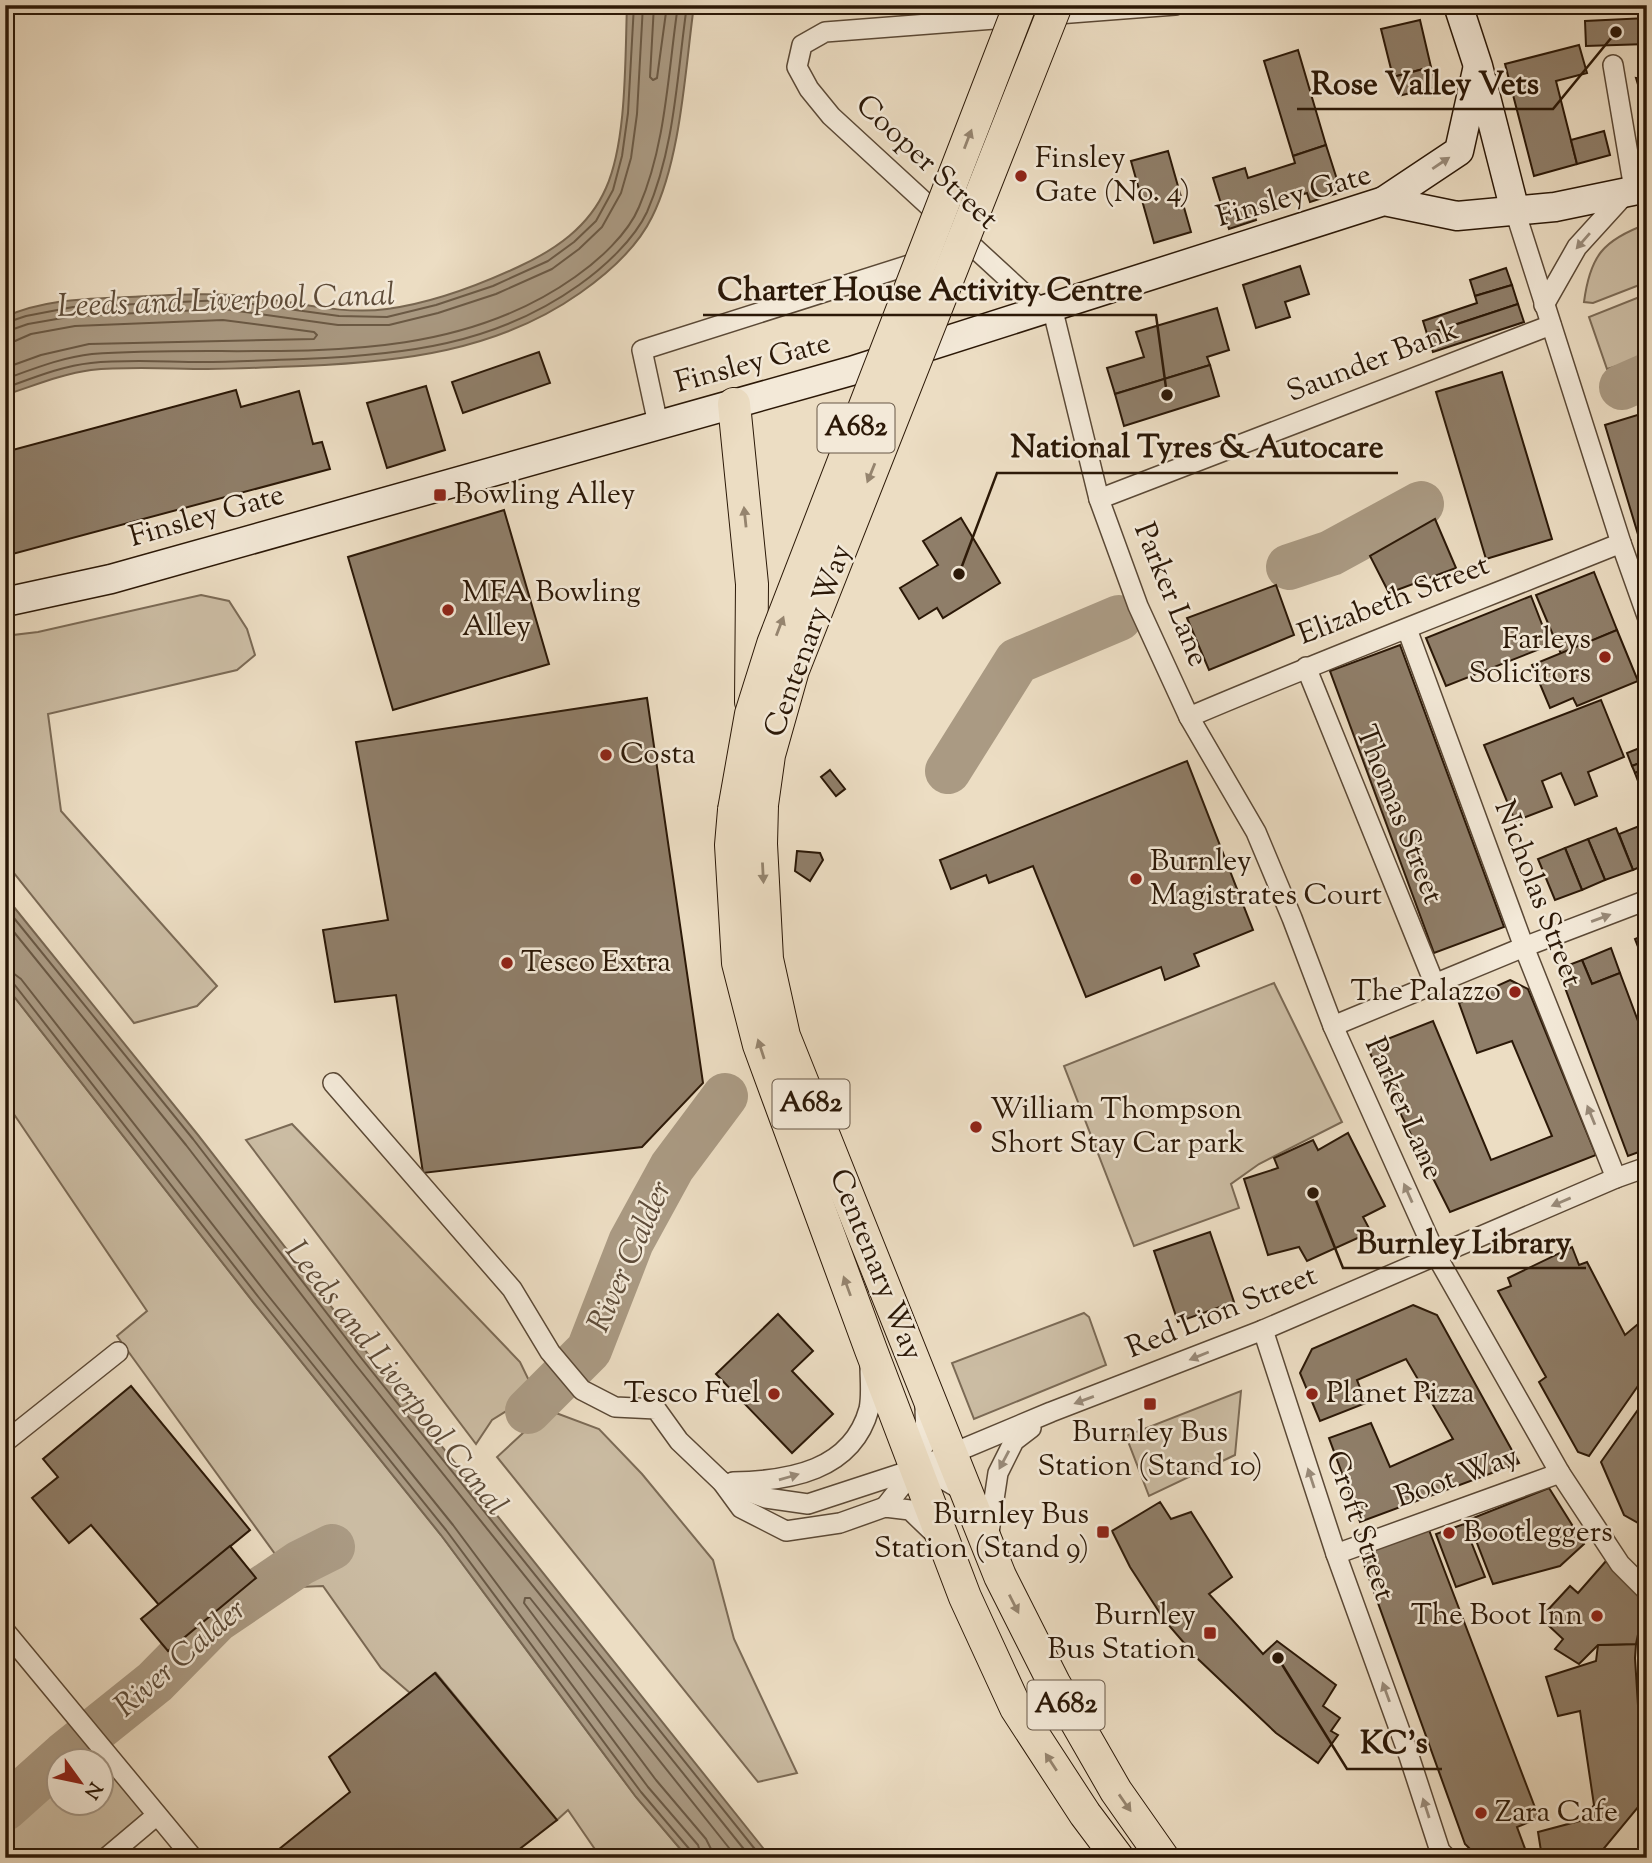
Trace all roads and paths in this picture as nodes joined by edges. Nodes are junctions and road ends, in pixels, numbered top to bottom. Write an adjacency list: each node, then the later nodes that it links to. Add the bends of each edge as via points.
1 (1020, 5): 22 (main road, Centenary Way / A682, one-way to 1, bridge, via 773,644)
2 (1056, 5): 24 (main road, Centenary Way / A682, one-way to 24, bridge, via 793,670 769,755)
3 (1175, 5): 10 (street, Cooper Street, via 825,32 802,45 797,67 808,89 831,116)
4 (1458, 5): 6 (street)
5 (1613, 65): 7 (street)
6 (1478, 66): 8 (street, one-way to 6, via 1459,150); 9 (street)
7 (1637, 189): 9 (street, Finsley Gate); 11 (street, one-way to 11, via 1577,247)
8 (1384, 201): 9 (street, Finsley Gate, via 1457,216); 12 (street, Finsley Gate)
9 (1515, 211): 11 (street)
10 (972, 245): 12 (street, Cooper Street); 15 (street, via 642,350)
11 (1544, 305): 13 (street)
12 (1047, 308): 14 (street, Finsley Gate, via 851,372); 16 (street, Parker Lane)
13 (1551, 325): 16 (street, Saunder Bank); 17 (street)
14 (734, 404): 15 (street, Finsley Gate); 22 (main road, A682, one-way to 14, bridge, via 752,584)
15 (658, 424): 18 (street, Finsley Gate, via 111,579)
16 (1099, 499): 23 (street, Parker Lane, via 1138,606)
17 (1621, 543): 19 (street); 20 (street, Elizabeth Street)
18 (5, 602)
19 (1647, 617)
20 (1407, 629): 21 (street, Elizabeth Street); 26 (street, Nicholas Street)
21 (1306, 667): 23 (street, Elizabeth Street); 27 (street, Thomas Street)
22 (751, 714): 24 (main road, Centenary Way / A682, bridge)
23 (1189, 717): 28 (street, Parker Lane, via 1256,832)
24 (748, 808): 34 (main road, Centenary Way / A682, one-way to 24, via 759,1045 738,963 731,845); 36 (main road, Centenary Way / A682, one-way to 36, via 761,844 767,959 784,1036)
25 (1647, 900): 26 (street, one-way to 25)
26 (1524, 947): 27 (street); 31 (street, Nicholas Street, one-way to 26)
27 (1435, 985): 28 (street)
28 (1333, 1026): 32 (street, Parker Lane, one-way to 28)
29 (333, 1083): 42 (street, via 512,1289 550,1352 582,1390 615,1407 656,1409 679,1441)
30 (1647, 1167): 31 (street, Red Lion Street)
31 (1616, 1178): 32 (street, Red Lion Street, one-way to 32)
32 (1436, 1255): 33 (street, Red Lion Street); 41 (street, Parker Lane)
33 (1263, 1330): 37 (street, Red Lion Street, one-way to 37); 47 (street, Croft Street, one-way to 33)
34 (871, 1350): 40 (main road, Centenary Way / A682); 42 (street, one-way to 34, via 774,1481 844,1453 858,1438 870,1406)
35 (118, 1352): 38 (street)
36 (923, 1388): 39 (main road, Centenary Way / A682); 40 (street, via 926,1438)
37 (1051, 1412): 39 (street, Red Lion Street); 45 (street, Red Lion Street, one-way to 45, via 1014,1441 998,1472)
38 (5, 1443)
39 (950, 1456): 40 (street, Red Lion Street); 43 (main road, Centenary Way / A682)
40 (915, 1469): 42 (street, Red Lion Street, via 808,1504 766,1498); 43 (street); 44 (street); 46 (main road, Centenary Way / A682)
41 (1559, 1473): 47 (street, Boot Way); 48 (street, Parker Lane, via 1620,1563)
42 (722, 1482): 44 (street, via 741,1508 786,1531 840,1523)
43 (965, 1492): 45 (main road, Centenary Way / A682)
44 (884, 1507): 46 (street, via 910,1510)
45 (988, 1541): 54 (main road, Centenary Way / A682, one-way to 54, via 1000,1576 1054,1683 1116,1791)
46 (947, 1545): 53 (main road, Centenary Way / A682, one-way to 46, via 1016,1708 965,1597)
47 (1336, 1554): 55 (street, Croft Street, one-way to 47, via 1440,1851)
48 (1647, 1591)
49 (5, 1631): 50 (street)
50 (157, 1815): 51 (street); 52 (street)
51 (106, 1858)
52 (193, 1858)
53 (1118, 1858)
54 (1163, 1858)
55 (1447, 1858)

